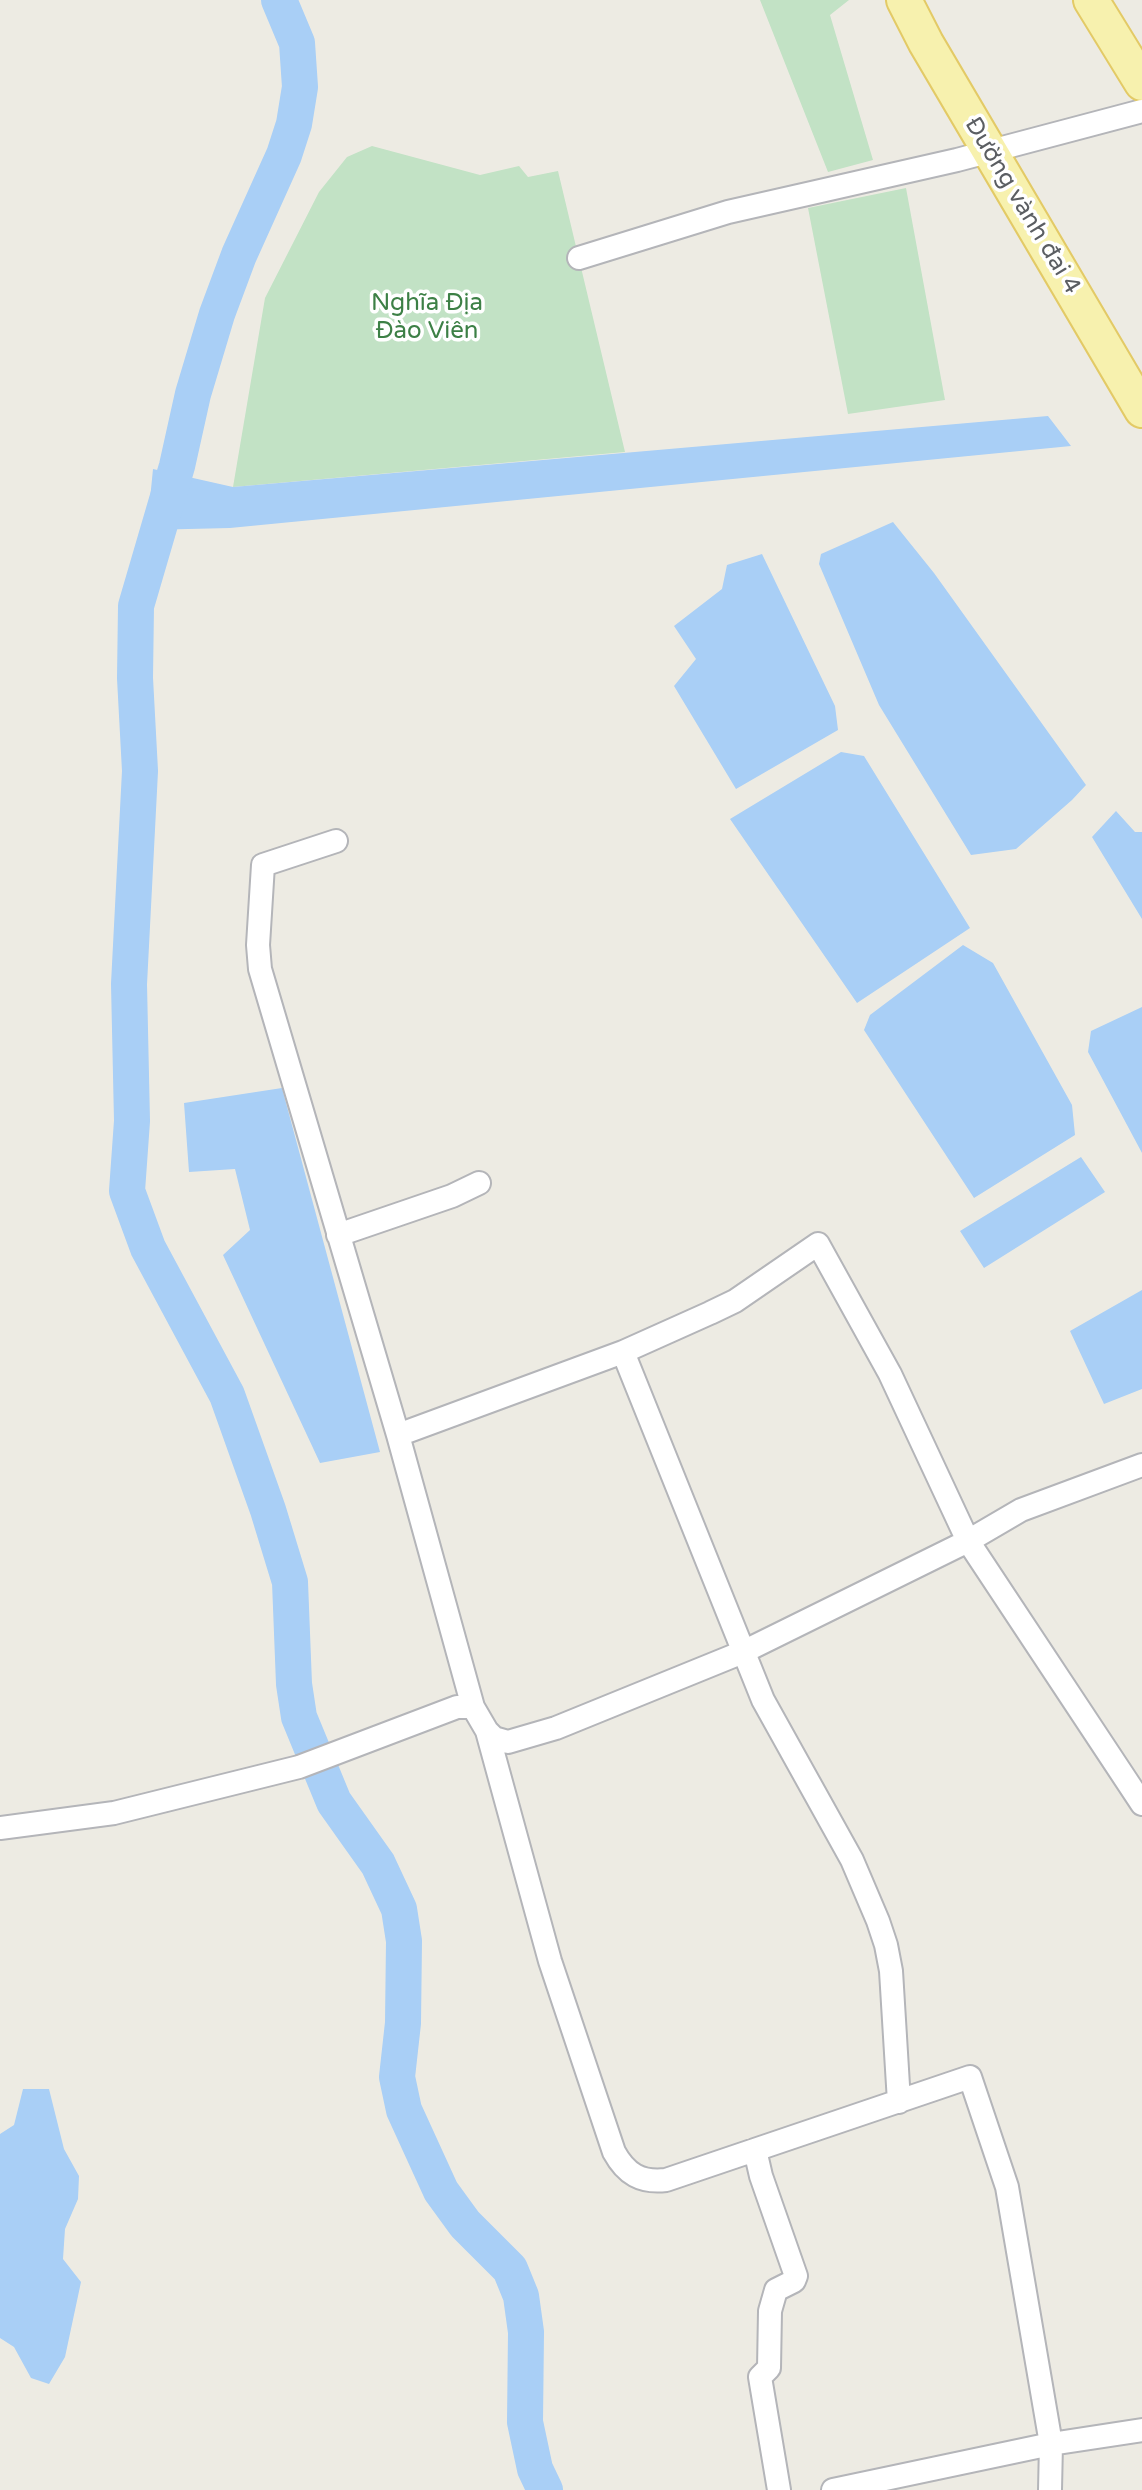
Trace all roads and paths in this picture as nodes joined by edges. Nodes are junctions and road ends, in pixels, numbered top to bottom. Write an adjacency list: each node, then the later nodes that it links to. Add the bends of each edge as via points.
1 (904, 0): 5 (main road, Đường vành đai 4)
2 (1091, 0): 3 (main road)
3 (1142, 83)
4 (1142, 111): 5 (street)
5 (990, 152): 6 (street, via 728,212); 7 (main road, Đường vành đai 4)
6 (579, 258)
7 (1142, 410)
8 (336, 841): 10 (street, via 263,865 258,945 260,969)
9 (479, 1183): 10 (street)
10 (338, 1235): 12 (street)
11 (623, 1352): 12 (street); 14 (street, via 735,1301 818,1244 890,1374); 15 (street)
12 (398, 1435): 16 (street)
13 (1142, 1465): 14 (street, via 1021,1510)
14 (968, 1541): 15 (street); 18 (street)
15 (743, 1652): 17 (street, via 533,1736 508,1742); 20 (street, via 773,1722 852,1860 886,1945)
16 (473, 1707): 17 (street); 19 (street, via 457,1707 299,1767 114,1813)
17 (487, 1731): 21 (street, via 550,1961 622,2167 651,2182)
18 (1142, 1804)
19 (0, 1828)
20 (899, 2102): 21 (street); 23 (street, via 970,2077 1007,2187)
21 (755, 2150): 24 (street, via 796,2276 776,2290 770,2311 769,2368 760,2377)
22 (1142, 2430): 23 (street)
23 (1051, 2444): 25 (street); 26 (street)
24 (779, 2490)
25 (833, 2490)
26 (1050, 2490)

